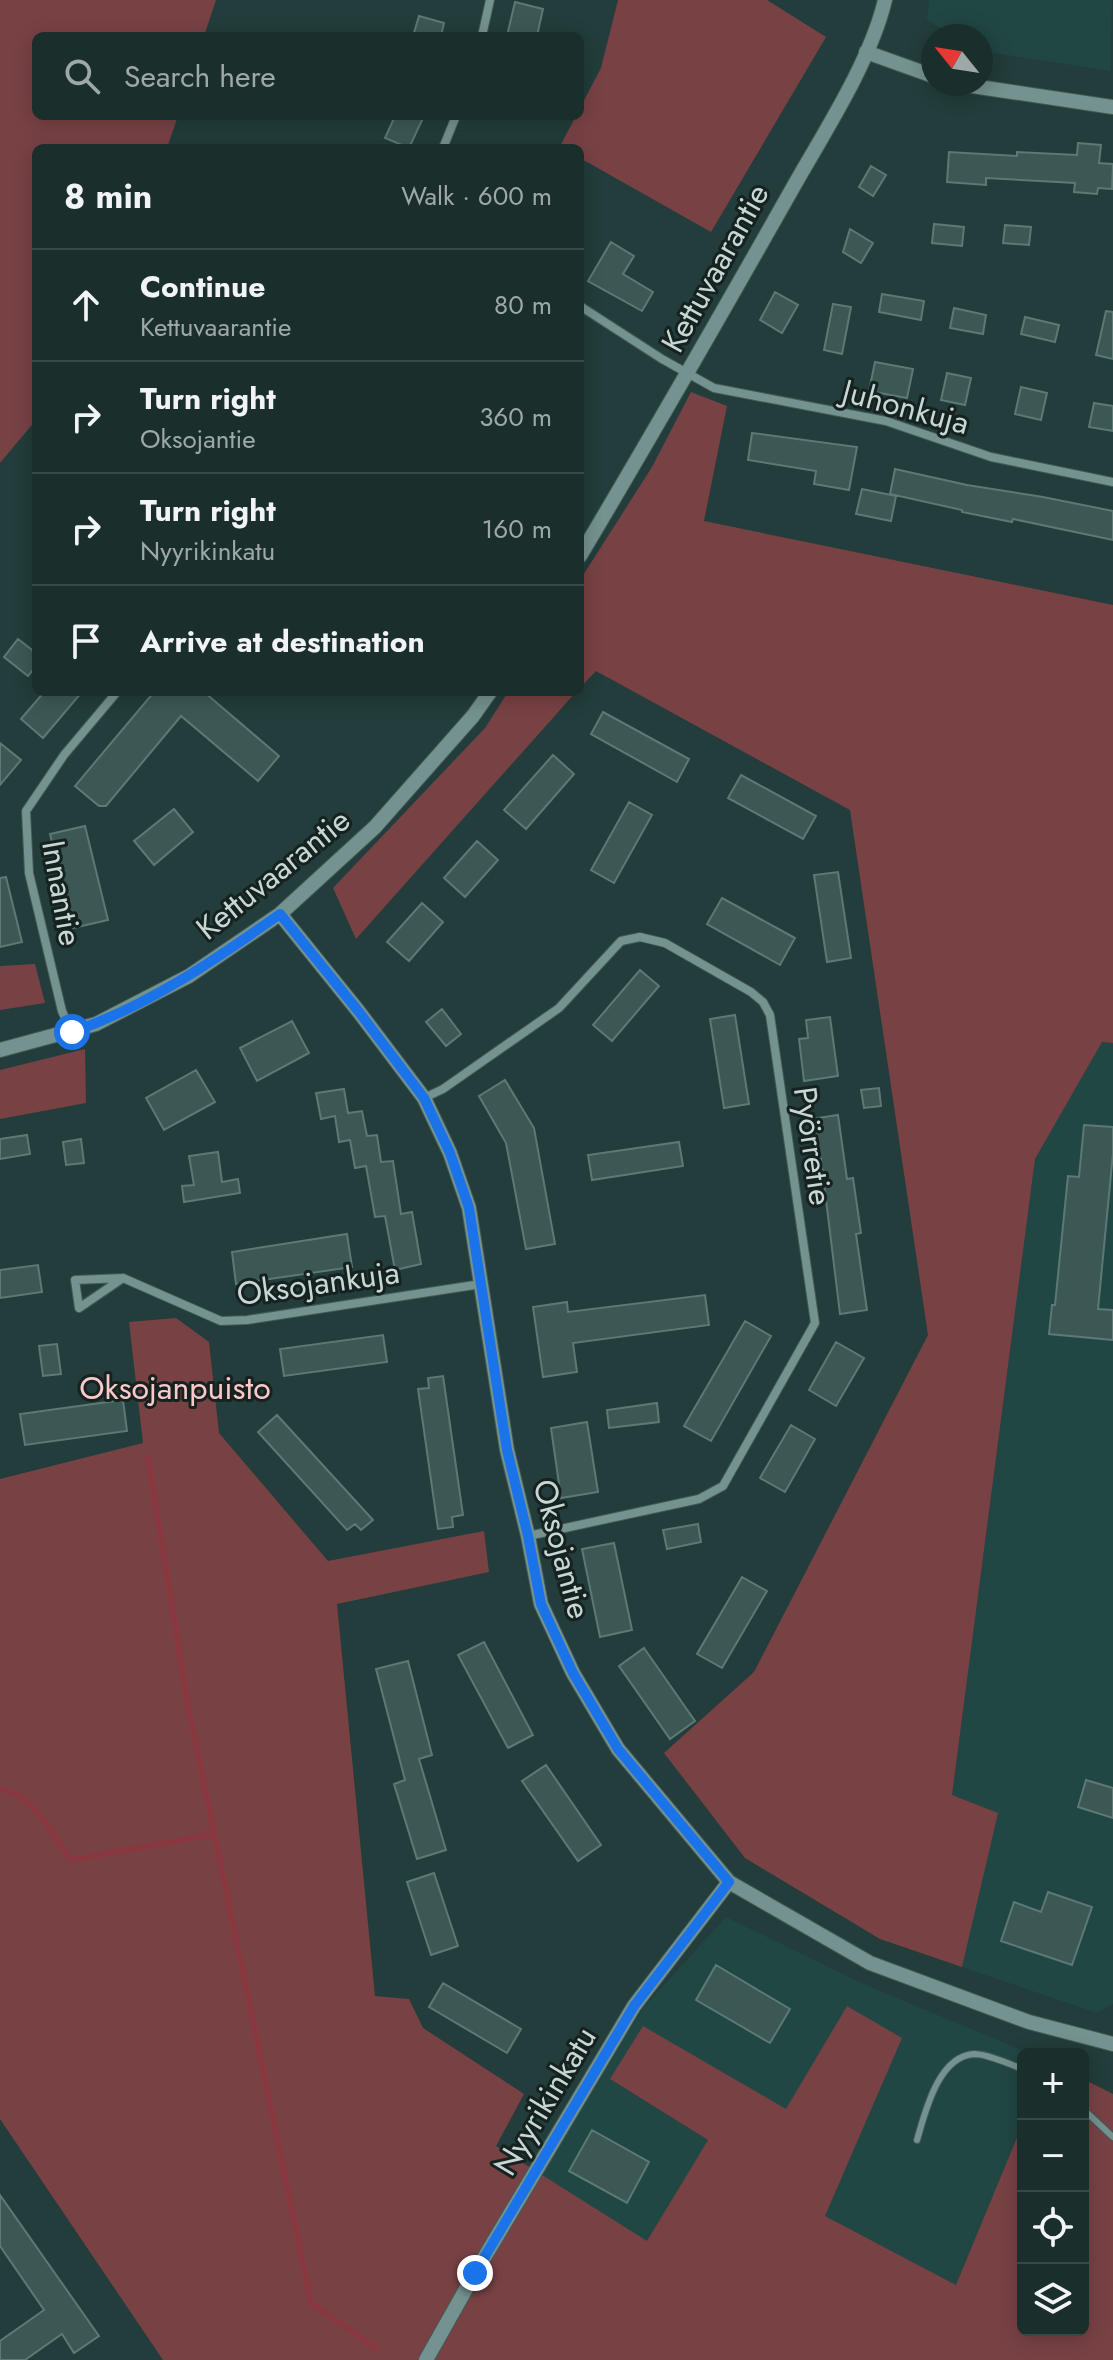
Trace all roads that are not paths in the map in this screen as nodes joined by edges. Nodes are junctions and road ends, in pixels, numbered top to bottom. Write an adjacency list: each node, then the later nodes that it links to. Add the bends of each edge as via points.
1 (490, 0): 3 (street)
2 (885, 0): 4 (street, Kettuvaarantie)
3 (483, 32)
4 (866, 52): 5 (street); 11 (street, Kettuvaarantie)
5 (921, 72)
6 (993, 89): 7 (street)
7 (1113, 105)
8 (454, 120): 9 (street)
9 (445, 144)
10 (584, 309): 11 (street, Juhonkuja)
11 (688, 374): 12 (street, Juhonkuja, via 714,388 886,421 991,457); 13 (street, Kettuvaarantie)
12 (1113, 482)
13 (584, 549)
14 (114, 696): 17 (street, Innantie, via 26,811 29,873 62,1011)
15 (487, 696): 16 (street, Kettuvaarantie, via 375,827)
16 (280, 914): 17 (street, Kettuvaarantie, via 189,976); 19 (street, Oksojantie)
17 (72, 1032): 18 (street, Kettuvaarantie)
18 (0, 1050)
19 (424, 1098): 21 (street, Oksojantie, via 469,1208); 22 (street, Pyörretie, via 559,1008 621,941 640,937 665,943 751,992 770,1015 815,1323 723,1486 699,1499)
20 (123, 1278): 20 (street, Oksojankuja, via 75,1280 79,1308 90,1301); 21 (street, Oksojankuja, via 221,1321)
21 (481, 1284): 22 (street, Oksojantie, via 507,1450)
22 (528, 1536): 23 (street, Oksojantie, via 541,1604 573,1673 618,1749)
23 (729, 1882): 24 (street, Oksojantie, via 870,1963 1029,2022); 29 (street, Nyyrikinkatu, via 634,2006)
24 (1113, 2044)
25 (1017, 2067): 28 (lane, via 977,2054 961,2056 931,2093)
26 (1089, 2115): 27 (lane)
27 (1113, 2137)
28 (917, 2140)
29 (426, 2360)

